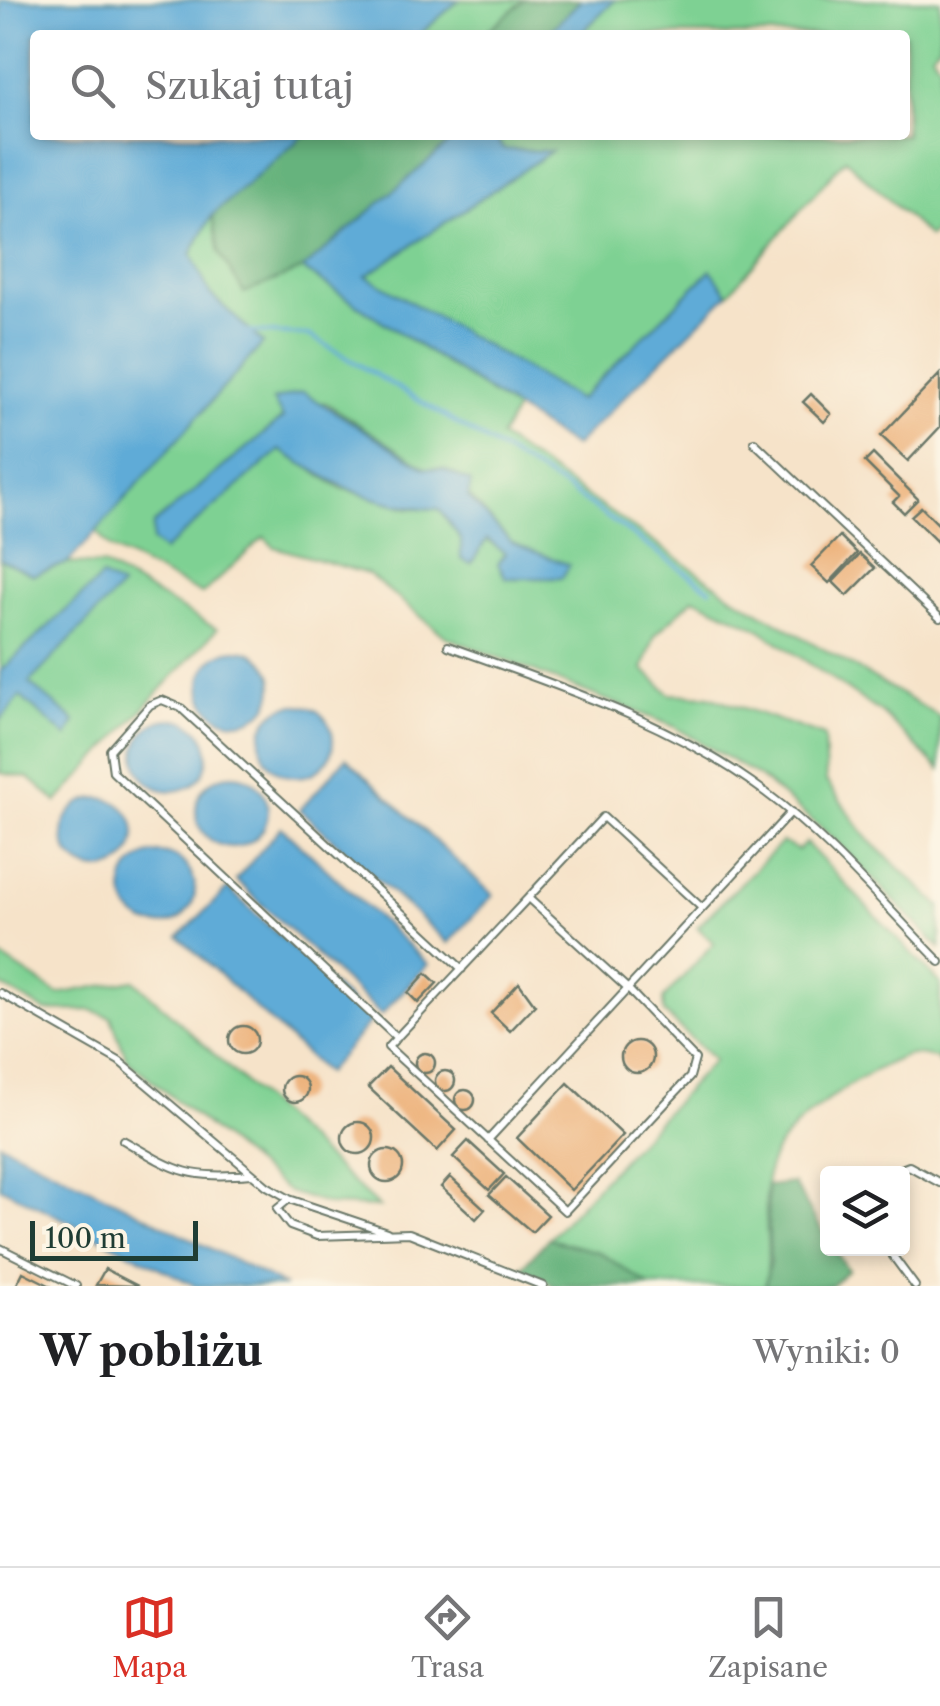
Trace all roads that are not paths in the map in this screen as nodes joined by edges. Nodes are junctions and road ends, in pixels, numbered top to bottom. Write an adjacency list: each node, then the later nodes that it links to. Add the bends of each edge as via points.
1 (754, 442): 2 (lane)
2 (940, 618)
3 (448, 646): 4 (lane, via 660,727)
4 (790, 812): 6 (lane); 7 (lane)
5 (528, 898): 6 (lane, via 603,817); 8 (lane); 9 (lane)
6 (702, 908): 9 (lane)
7 (940, 962)
8 (462, 968): 11 (lane); 11 (lane, via 181,708 156,702 125,732 108,757 118,778)
9 (628, 989): 13 (lane); 13 (lane, via 693,1054 690,1077 564,1211)
10 (0, 993): 15 (lane, via 119,1062)
11 (396, 1038): 13 (lane, via 388,1046)
12 (123, 1140): 15 (lane, via 178,1172 203,1178)
13 (488, 1140)
14 (910, 1167): 16 (lane)
15 (253, 1174): 17 (lane)
16 (940, 1183)
17 (289, 1199): 18 (lane); 18 (lane, via 277,1208 297,1229 346,1236)
18 (387, 1232): 22 (lane, via 408,1234)
19 (0, 1248): 21 (lane)
20 (893, 1256): 23 (lane)
21 (76, 1286)
22 (542, 1286)
23 (914, 1286)

